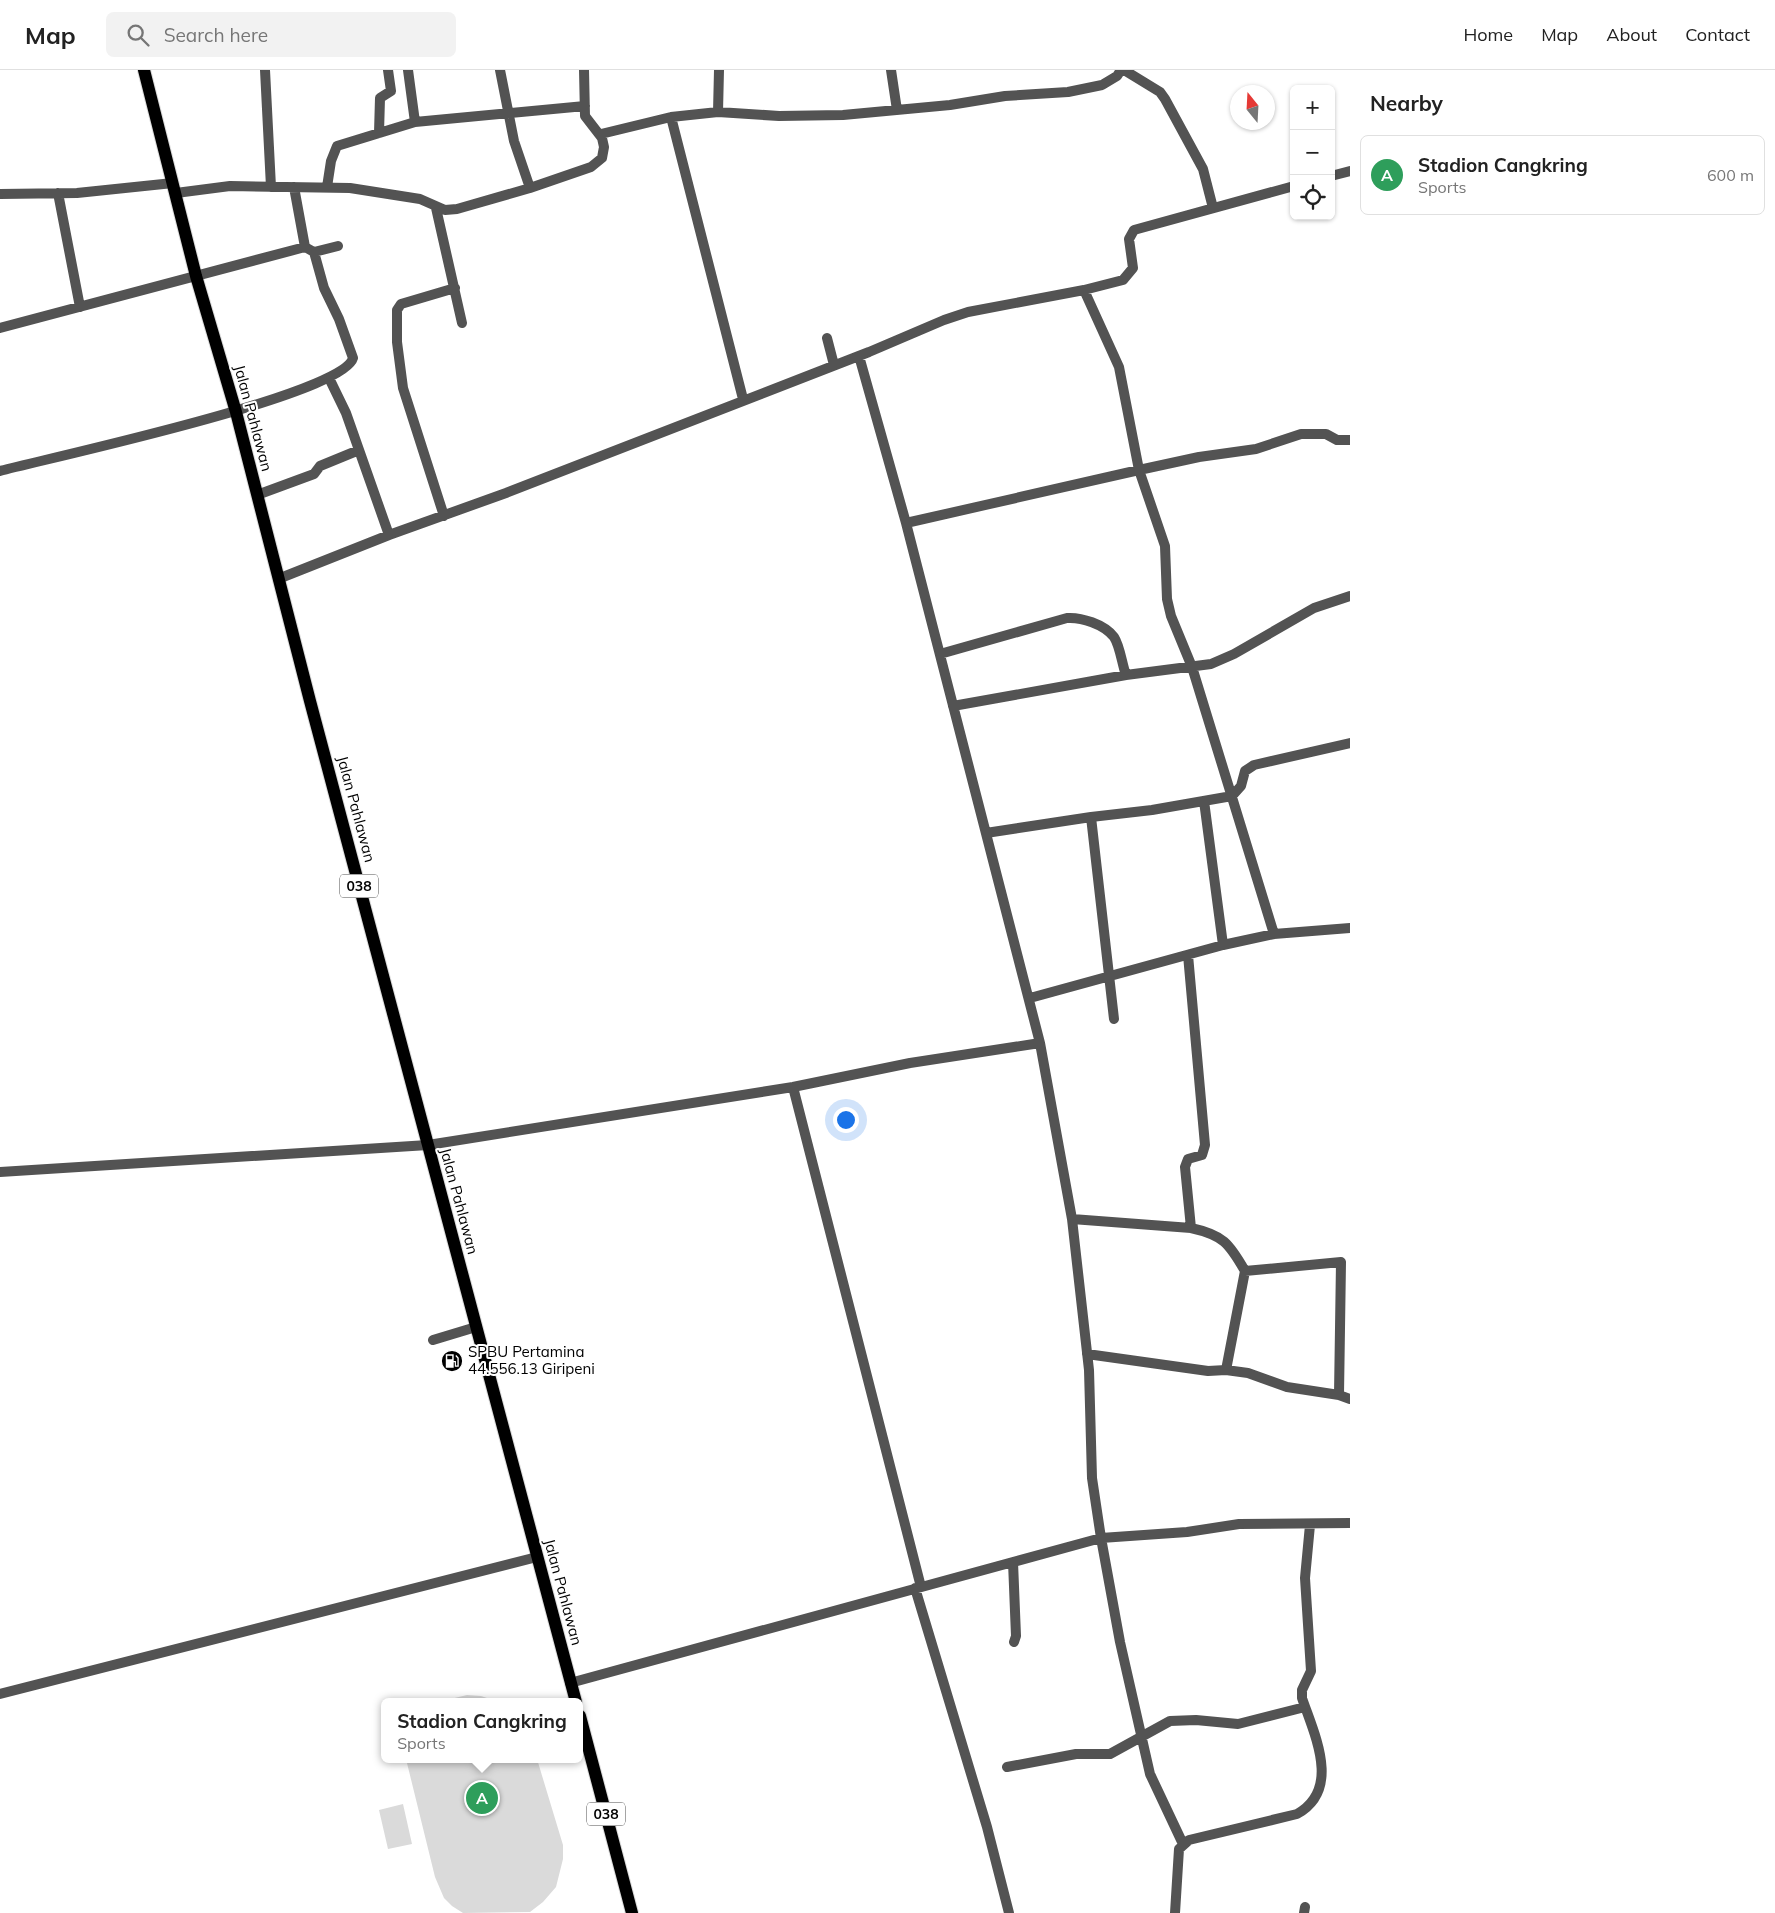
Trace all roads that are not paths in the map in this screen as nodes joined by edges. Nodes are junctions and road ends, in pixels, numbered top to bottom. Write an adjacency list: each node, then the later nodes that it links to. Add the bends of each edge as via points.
1 (144, 70): 23 (main road, Jalan Pahlawan / 038)
2 (265, 70): 20 (street)
3 (388, 70): 16 (street, via 391,91 380,98)
4 (408, 70): 15 (street)
5 (500, 70): 12 (street)
6 (584, 70): 10 (street)
7 (720, 70): 13 (street)
8 (891, 70): 11 (street)
9 (1123, 70): 11 (street, via 1111,80 1092,88); 29 (street, via 1155,89 1165,99 1203,169)
10 (585, 106): 12 (street); 17 (street, via 585,116)
11 (897, 110): 13 (street, via 779,116)
12 (508, 112): 15 (street); 25 (street)
13 (718, 112): 14 (street)
14 (672, 117): 17 (street); 42 (street)
15 (415, 122): 16 (street)
16 (379, 133): 24 (street, via 337,146)
17 (601, 134): 25 (street, via 604,154 598,163)
18 (1350, 171): 19 (street)
19 (1335, 175)
20 (271, 187): 21 (street); 23 (street)
21 (294, 187): 24 (street); 31 (street)
22 (1290, 187): 29 (street)
23 (174, 188): 27 (street); 32 (main road, Jalan Pahlawan / 038)
24 (327, 188): 28 (street, via 350,188 420,199)
25 (530, 188): 28 (street, via 457,209)
26 (0, 194): 27 (street)
27 (58, 194): 35 (street)
28 (436, 208): 33 (street)
29 (1213, 208): 34 (street, via 1134,230 1129,239 1133,262 1131,273 1123,280)
30 (338, 246): 31 (street)
31 (309, 250): 32 (street); 41 (street, via 353,358 348,366)
32 (196, 276): 35 (street); 43 (main road, Jalan Pahlawan / 038)
33 (455, 288): 36 (street); 49 (street, via 401,304 397,310 403,388)
34 (1084, 290): 39 (street, via 968,312); 46 (street, via 1119,367)
35 (80, 307): 37 (street)
36 (462, 323)
37 (0, 328)
38 (827, 338): 40 (street)
39 (859, 356): 40 (street); 50 (street)
40 (834, 366): 42 (street)
41 (329, 378): 43 (street); 45 (street)
42 (743, 399): 49 (street)
43 (236, 412): 47 (street); 48 (main road, Jalan Pahlawan / 038)
44 (1350, 440): 46 (street, via 1337,440 1326,434 1301,434 1256,449)
45 (359, 450): 48 (street, via 320,466 311,475); 51 (street)
46 (1139, 470): 50 (street); 55 (street, via 1166,546 1167,599 1171,616)
47 (0, 471)
48 (257, 495): 52 (main road, Jalan Pahlawan / 038)
49 (444, 516): 51 (street)
50 (906, 523): 54 (street)
51 (390, 535): 52 (street)
52 (278, 579): 72 (main road, Jalan Pahlawan / 038)
53 (1350, 596): 55 (street, via 1314,608 1222,660)
54 (940, 654): 56 (street, via 1079,617 1114,637); 57 (street)
55 (1192, 667): 56 (street); 59 (street)
56 (1126, 675): 57 (street)
57 (953, 706): 62 (street)
58 (1350, 743): 59 (street, via 1254,765 1245,771 1241,786)
59 (1232, 796): 60 (street); 64 (street)
60 (1204, 801): 61 (street); 65 (street)
61 (1091, 817): 62 (street); 67 (street)
62 (986, 833): 68 (street)
63 (1350, 928): 64 (street)
64 (1274, 934): 65 (street)
65 (1222, 945): 66 (street)
66 (1188, 955): 67 (street); 75 (street, via 1205,1145 1202,1155 1188,1159 1185,1167)
67 (1108, 978): 68 (street); 69 (street)
68 (1030, 998): 70 (street)
69 (1114, 1019)
70 (1040, 1043): 71 (street, via 910,1063); 74 (street)
71 (794, 1087): 72 (street); 89 (street)
72 (428, 1145): 73 (street); 78 (main road, Jalan Pahlawan / 038)
73 (0, 1172)
74 (1072, 1219): 75 (street); 80 (street)
75 (1191, 1228): 77 (street, via 1212,1232 1227,1242)
76 (1346, 1262): 77 (street); 82 (street)
77 (1245, 1271): 81 (street)
78 (476, 1327): 79 (street); 87 (main road, Jalan Pahlawan / 038)
79 (433, 1340)
80 (1087, 1354): 81 (street, via 1201,1370); 86 (street, via 1092,1478)
81 (1226, 1370): 82 (street, via 1248,1373 1287,1387)
82 (1339, 1395): 83 (street)
83 (1350, 1399)
84 (1350, 1523): 85 (street)
85 (1310, 1524): 86 (street, via 1239,1524 1187,1532); 94 (street, via 1304,1578 1311,1671 1302,1690)
86 (1101, 1538): 88 (street); 96 (street)
87 (537, 1557): 91 (main road, Jalan Pahlawan / 038); 92 (street)
88 (1013, 1562): 89 (street); 90 (street)
89 (918, 1588): 91 (street); 100 (street)
90 (1014, 1642)
91 (570, 1683): 93 (main road, Jalan Pahlawan / 038)
92 (0, 1694)
93 (575, 1698)
94 (1305, 1707): 96 (street, via 1238,1724 1170,1721); 98 (street, via 1316,1735 1322,1765 1315,1798 1309,1808 1268,1822 1195,1837)
95 (583, 1727): 99 (main road, 038)
96 (1140, 1737): 97 (street, via 1110,1754 1076,1754); 98 (street, via 1150,1774)
97 (1007, 1767)
98 (1184, 1844): 101 (street, via 1179,1849)
99 (632, 1913)
100 (1009, 1913)
101 (1175, 1913)

